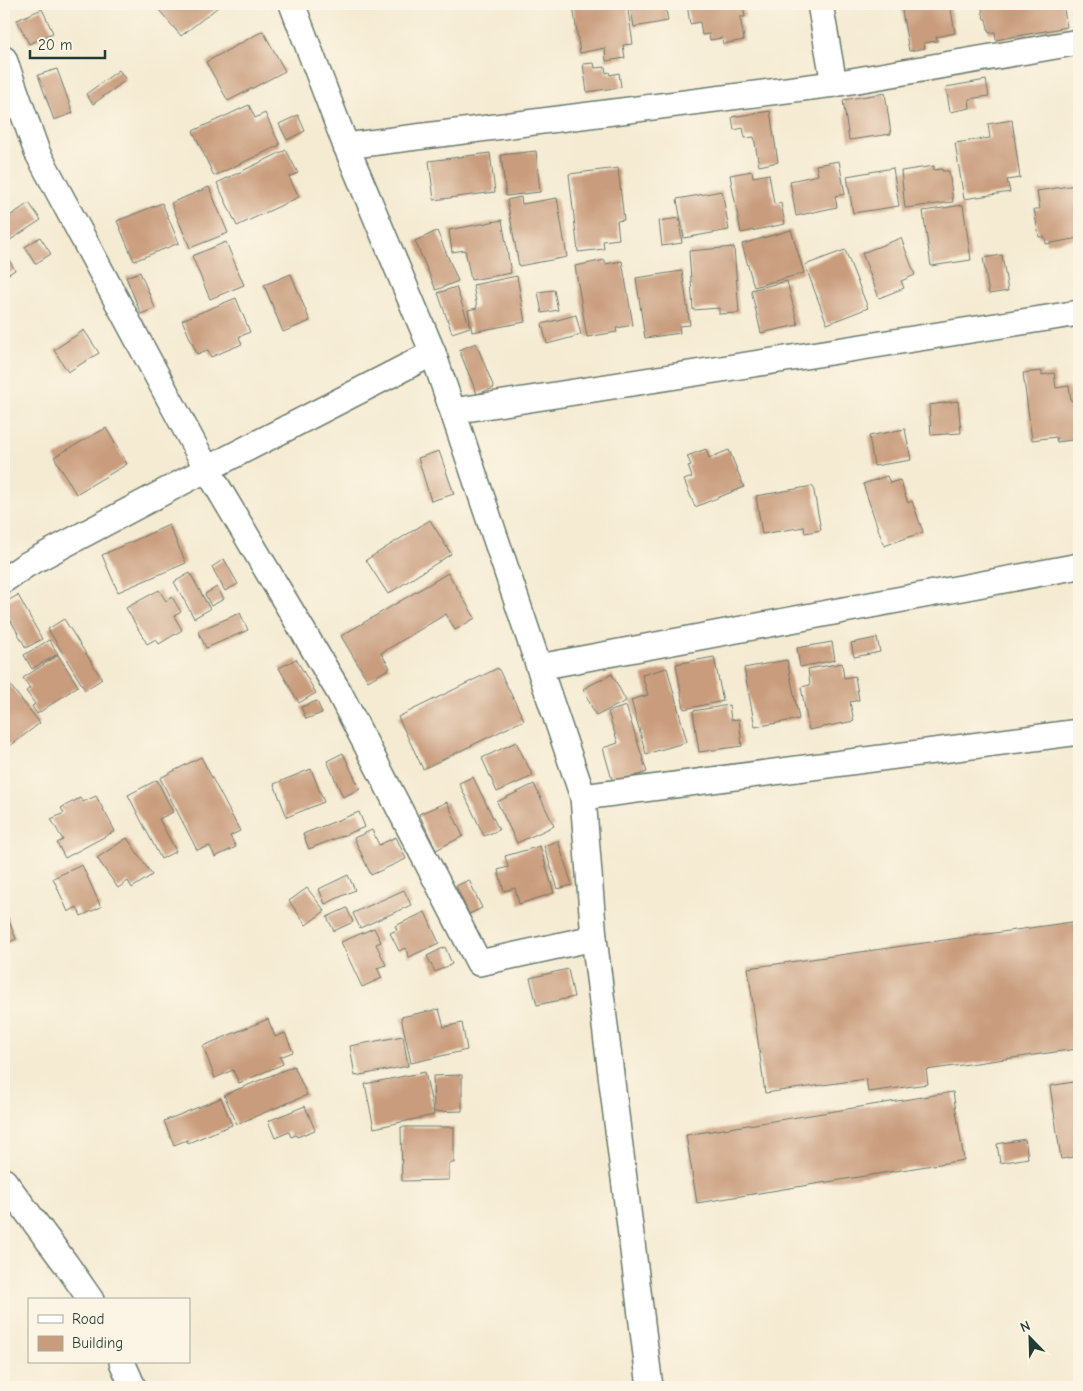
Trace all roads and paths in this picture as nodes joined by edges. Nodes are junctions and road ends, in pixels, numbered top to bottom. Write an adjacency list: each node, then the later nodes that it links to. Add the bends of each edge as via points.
1 (292, 4): 6 (street)
2 (820, 4): 5 (street)
3 (1079, 42): 5 (street)
4 (4, 60): 10 (street, via 38,152)
5 (834, 84): 6 (street)
6 (346, 146): 8 (street)
7 (1079, 313): 9 (street)
8 (433, 353): 9 (street); 10 (street)
9 (453, 411): 13 (street)
10 (207, 469): 12 (street, via 26,565); 16 (street, via 339,692 479,963)
11 (1079, 566): 13 (street)
12 (4, 580)
13 (539, 667): 15 (street)
14 (1079, 732): 15 (street)
15 (583, 797): 16 (street)
16 (594, 938): 21 (street)
17 (4, 1181): 18 (street)
18 (91, 1298)
19 (123, 1364): 20 (street)
20 (133, 1387)
21 (650, 1387)

